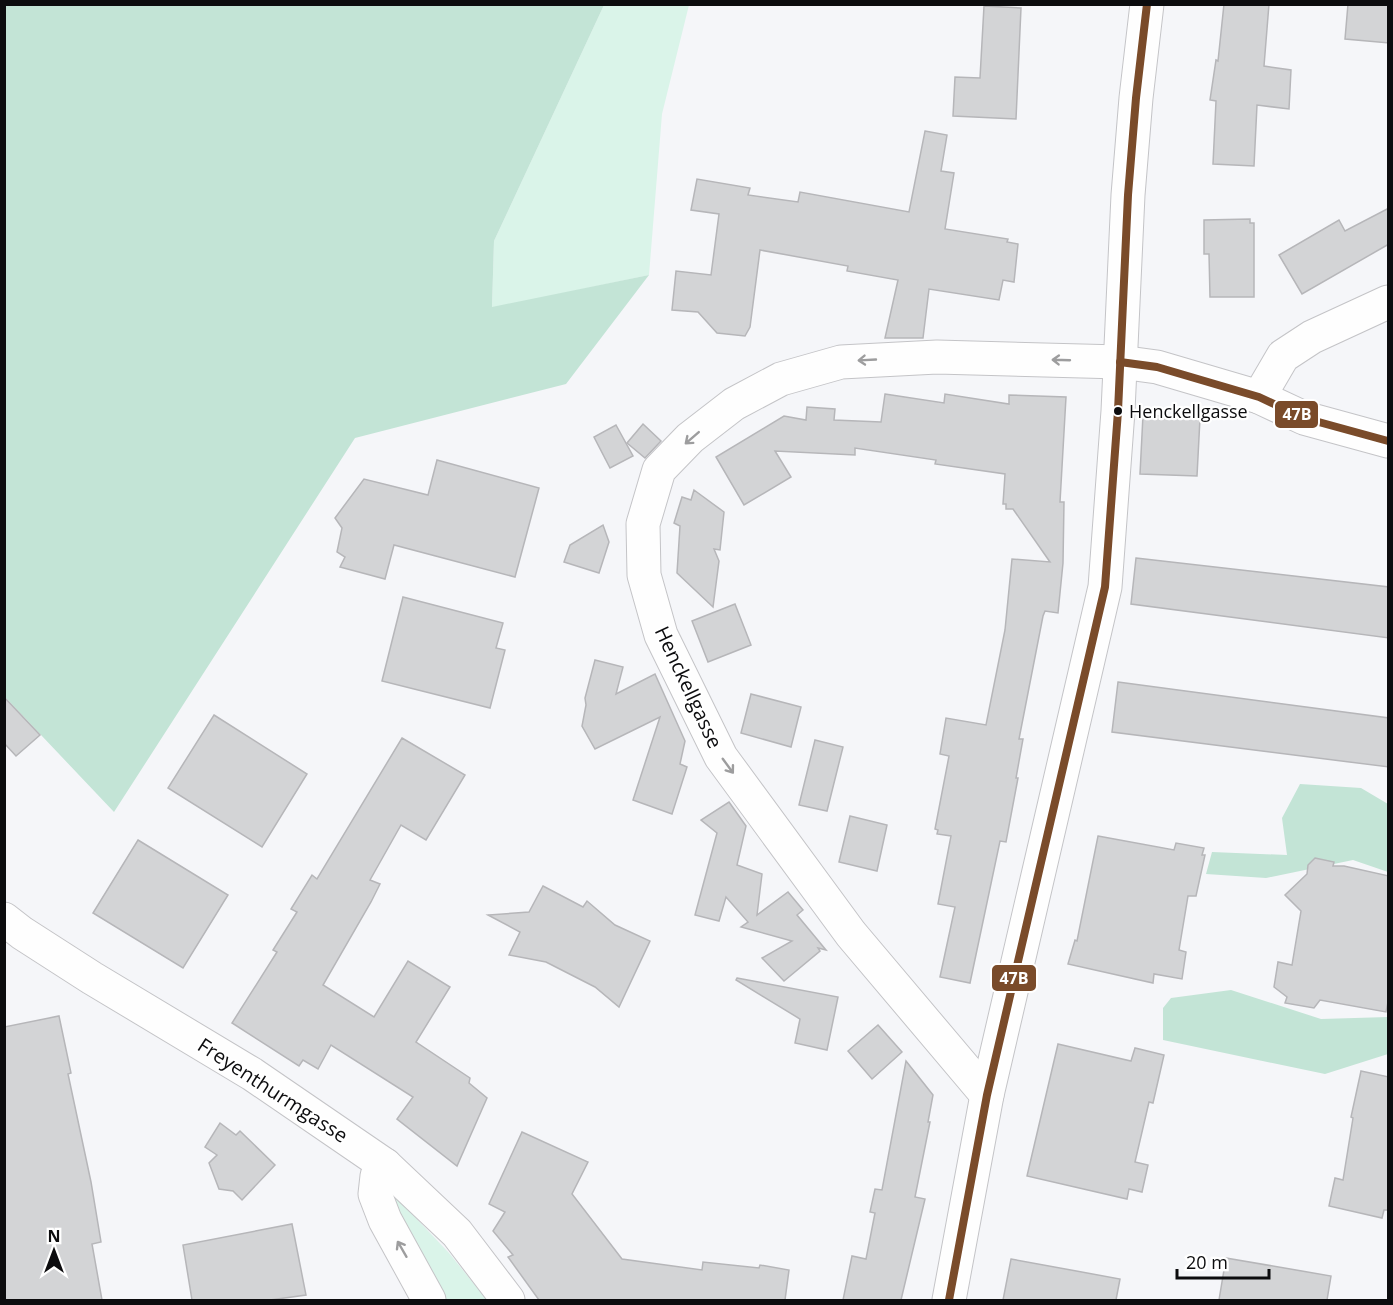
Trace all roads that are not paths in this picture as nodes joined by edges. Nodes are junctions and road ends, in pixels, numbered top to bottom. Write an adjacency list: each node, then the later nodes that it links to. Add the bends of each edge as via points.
1 (1147, 4): 3 (street, via 1129,184)
2 (1389, 302): 4 (street, via 1312,337 1283,356)
3 (1120, 362): 4 (street, Henckellgasse, via 1157,367); 7 (street, via 1105,587); 7 (street, Henckellgasse, one-way to 7, via 937,357 841,362 781,379 734,404 690,438 659,470 643,524 644,575 661,635 721,757 851,934)
4 (1259, 397): 5 (street, Henckellgasse, via 1304,418)
5 (1389, 441)
6 (4, 919): 8 (street, Freyenthurmgasse, via 83,972 252,1074)
7 (987, 1095): 11 (street)
8 (385, 1165): 9 (street, one-way to 8, via 378,1203 375,1185); 10 (street, Freyenthurmgasse, via 457,1233)
9 (429, 1300)
10 (508, 1300)
11 (949, 1300)

